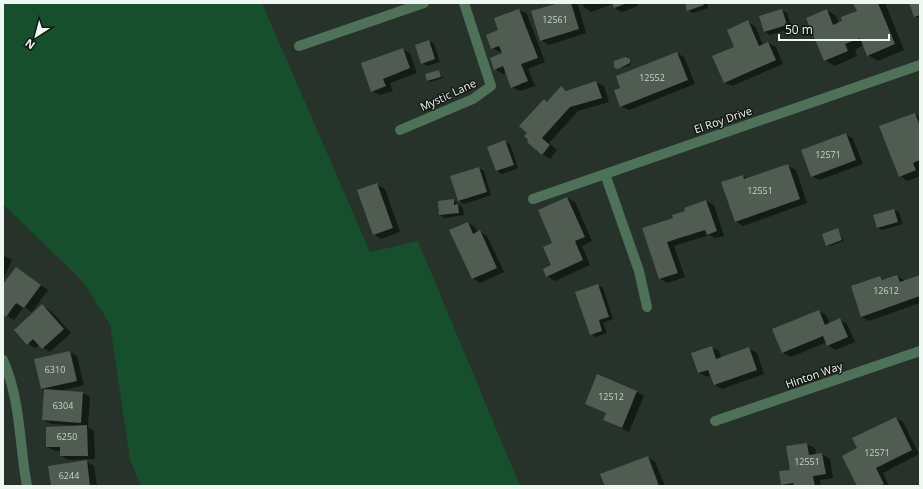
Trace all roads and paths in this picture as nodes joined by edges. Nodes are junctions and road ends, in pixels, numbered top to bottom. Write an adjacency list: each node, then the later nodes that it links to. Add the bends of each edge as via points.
1 (424, 3): 3 (street)
2 (464, 3): 5 (street, Mystic Lane, via 491,86 473,99)
3 (299, 46)
4 (920, 65): 6 (street, El Roy Drive)
5 (400, 130)
6 (605, 174): 7 (street, El Roy Drive); 8 (street, via 639,271)
7 (533, 199)
8 (647, 307)
9 (920, 351): 11 (street, Hinton Way)
10 (3, 360): 12 (street, via 15,396)
11 (715, 421)
12 (27, 486)

